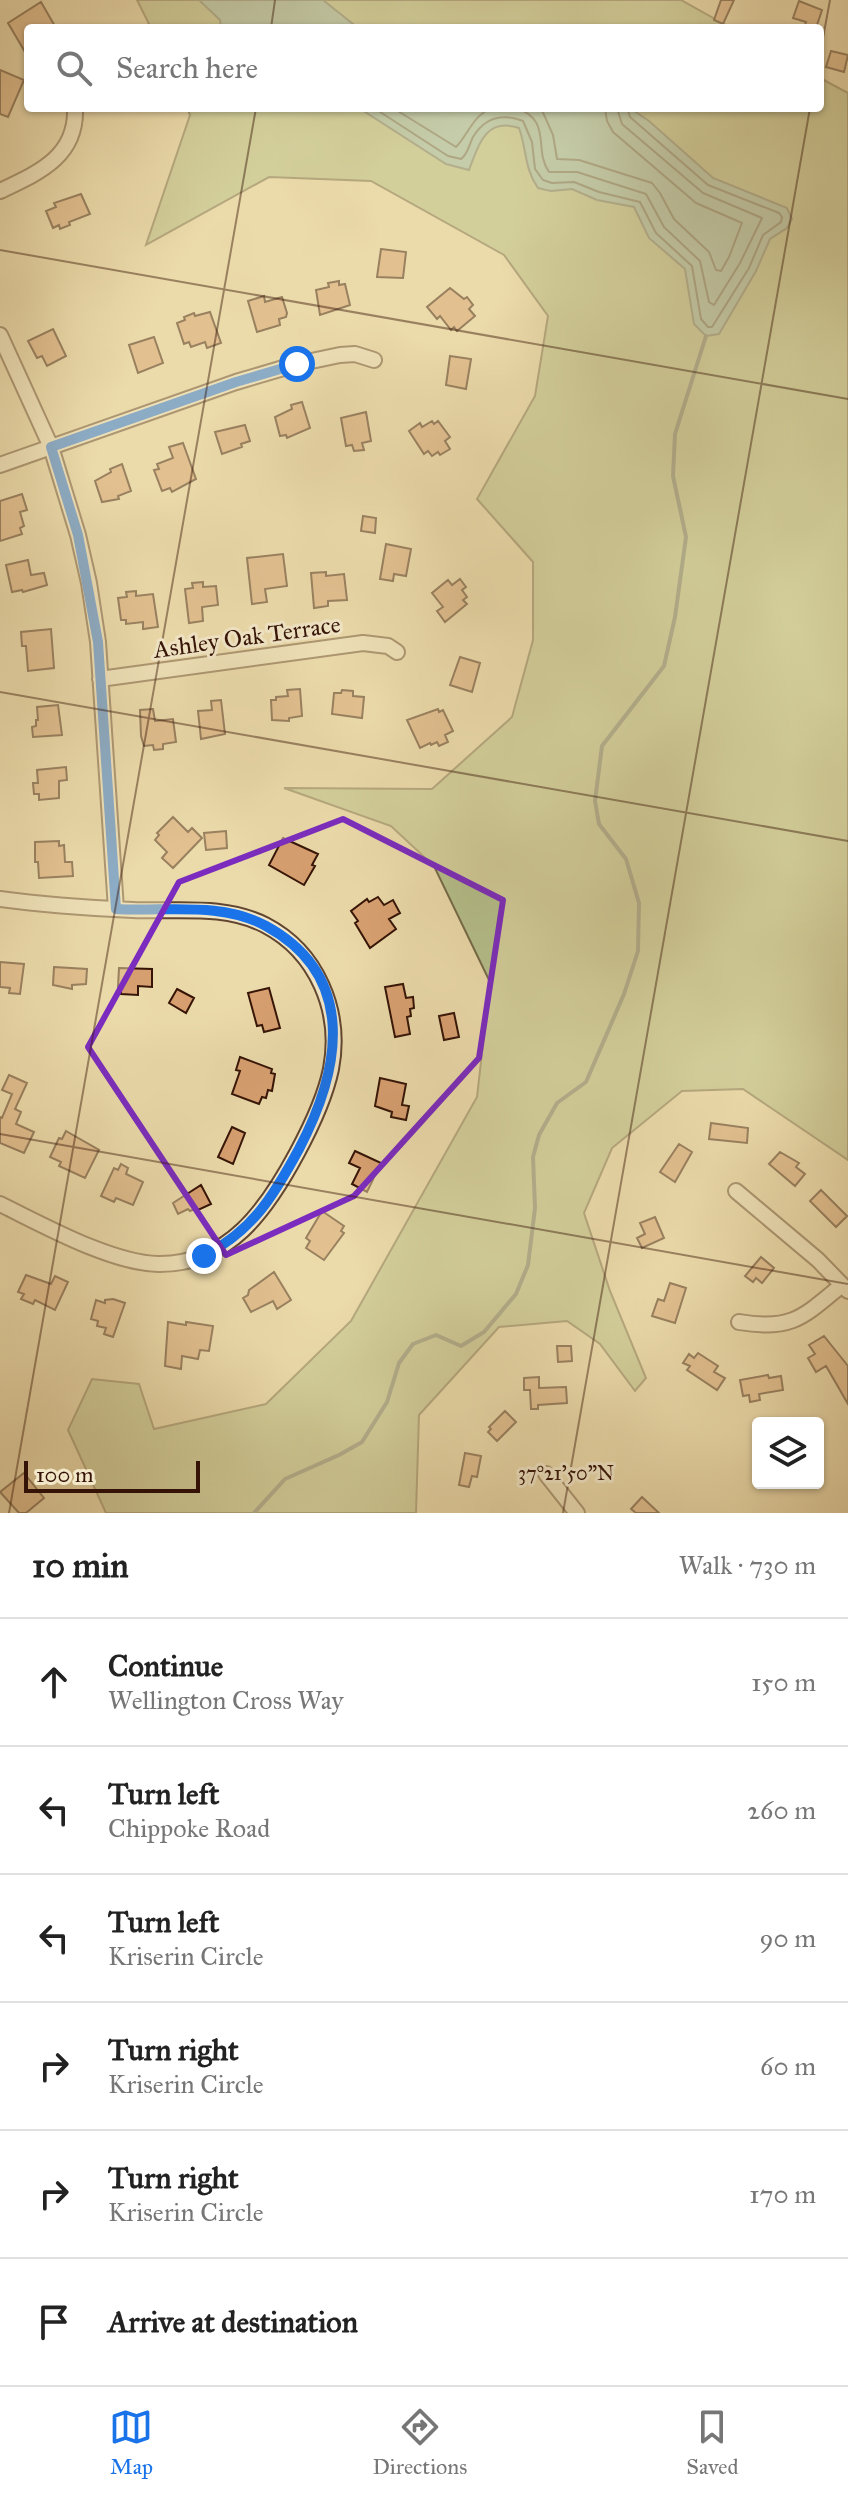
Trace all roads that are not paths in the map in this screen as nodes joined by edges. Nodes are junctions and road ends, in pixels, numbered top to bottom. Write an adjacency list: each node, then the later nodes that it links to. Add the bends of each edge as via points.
1 (75, 112): 2 (street, via 73,134 56,158)
2 (0, 191)
3 (0, 335): 5 (street)
4 (374, 360): 5 (street, via 355,354 300,363)
5 (51, 447): 6 (street); 8 (street, via 89,583)
6 (0, 465)
7 (397, 652): 8 (street, Ashley Oak Terrace, via 363,643)
8 (100, 679): 10 (street)
9 (0, 899): 10 (street)
10 (116, 909): 12 (street, via 228,913 264,925 299,950 323,986 333,1026 332,1066 322,1098 263,1209 239,1234 204,1256 160,1264 125,1259)
11 (736, 1191): 13 (street)
12 (0, 1204)
13 (845, 1288): 14 (street, via 787,1323)
14 (739, 1322)
15 (546, 1474): 16 (street)
16 (577, 1513)

